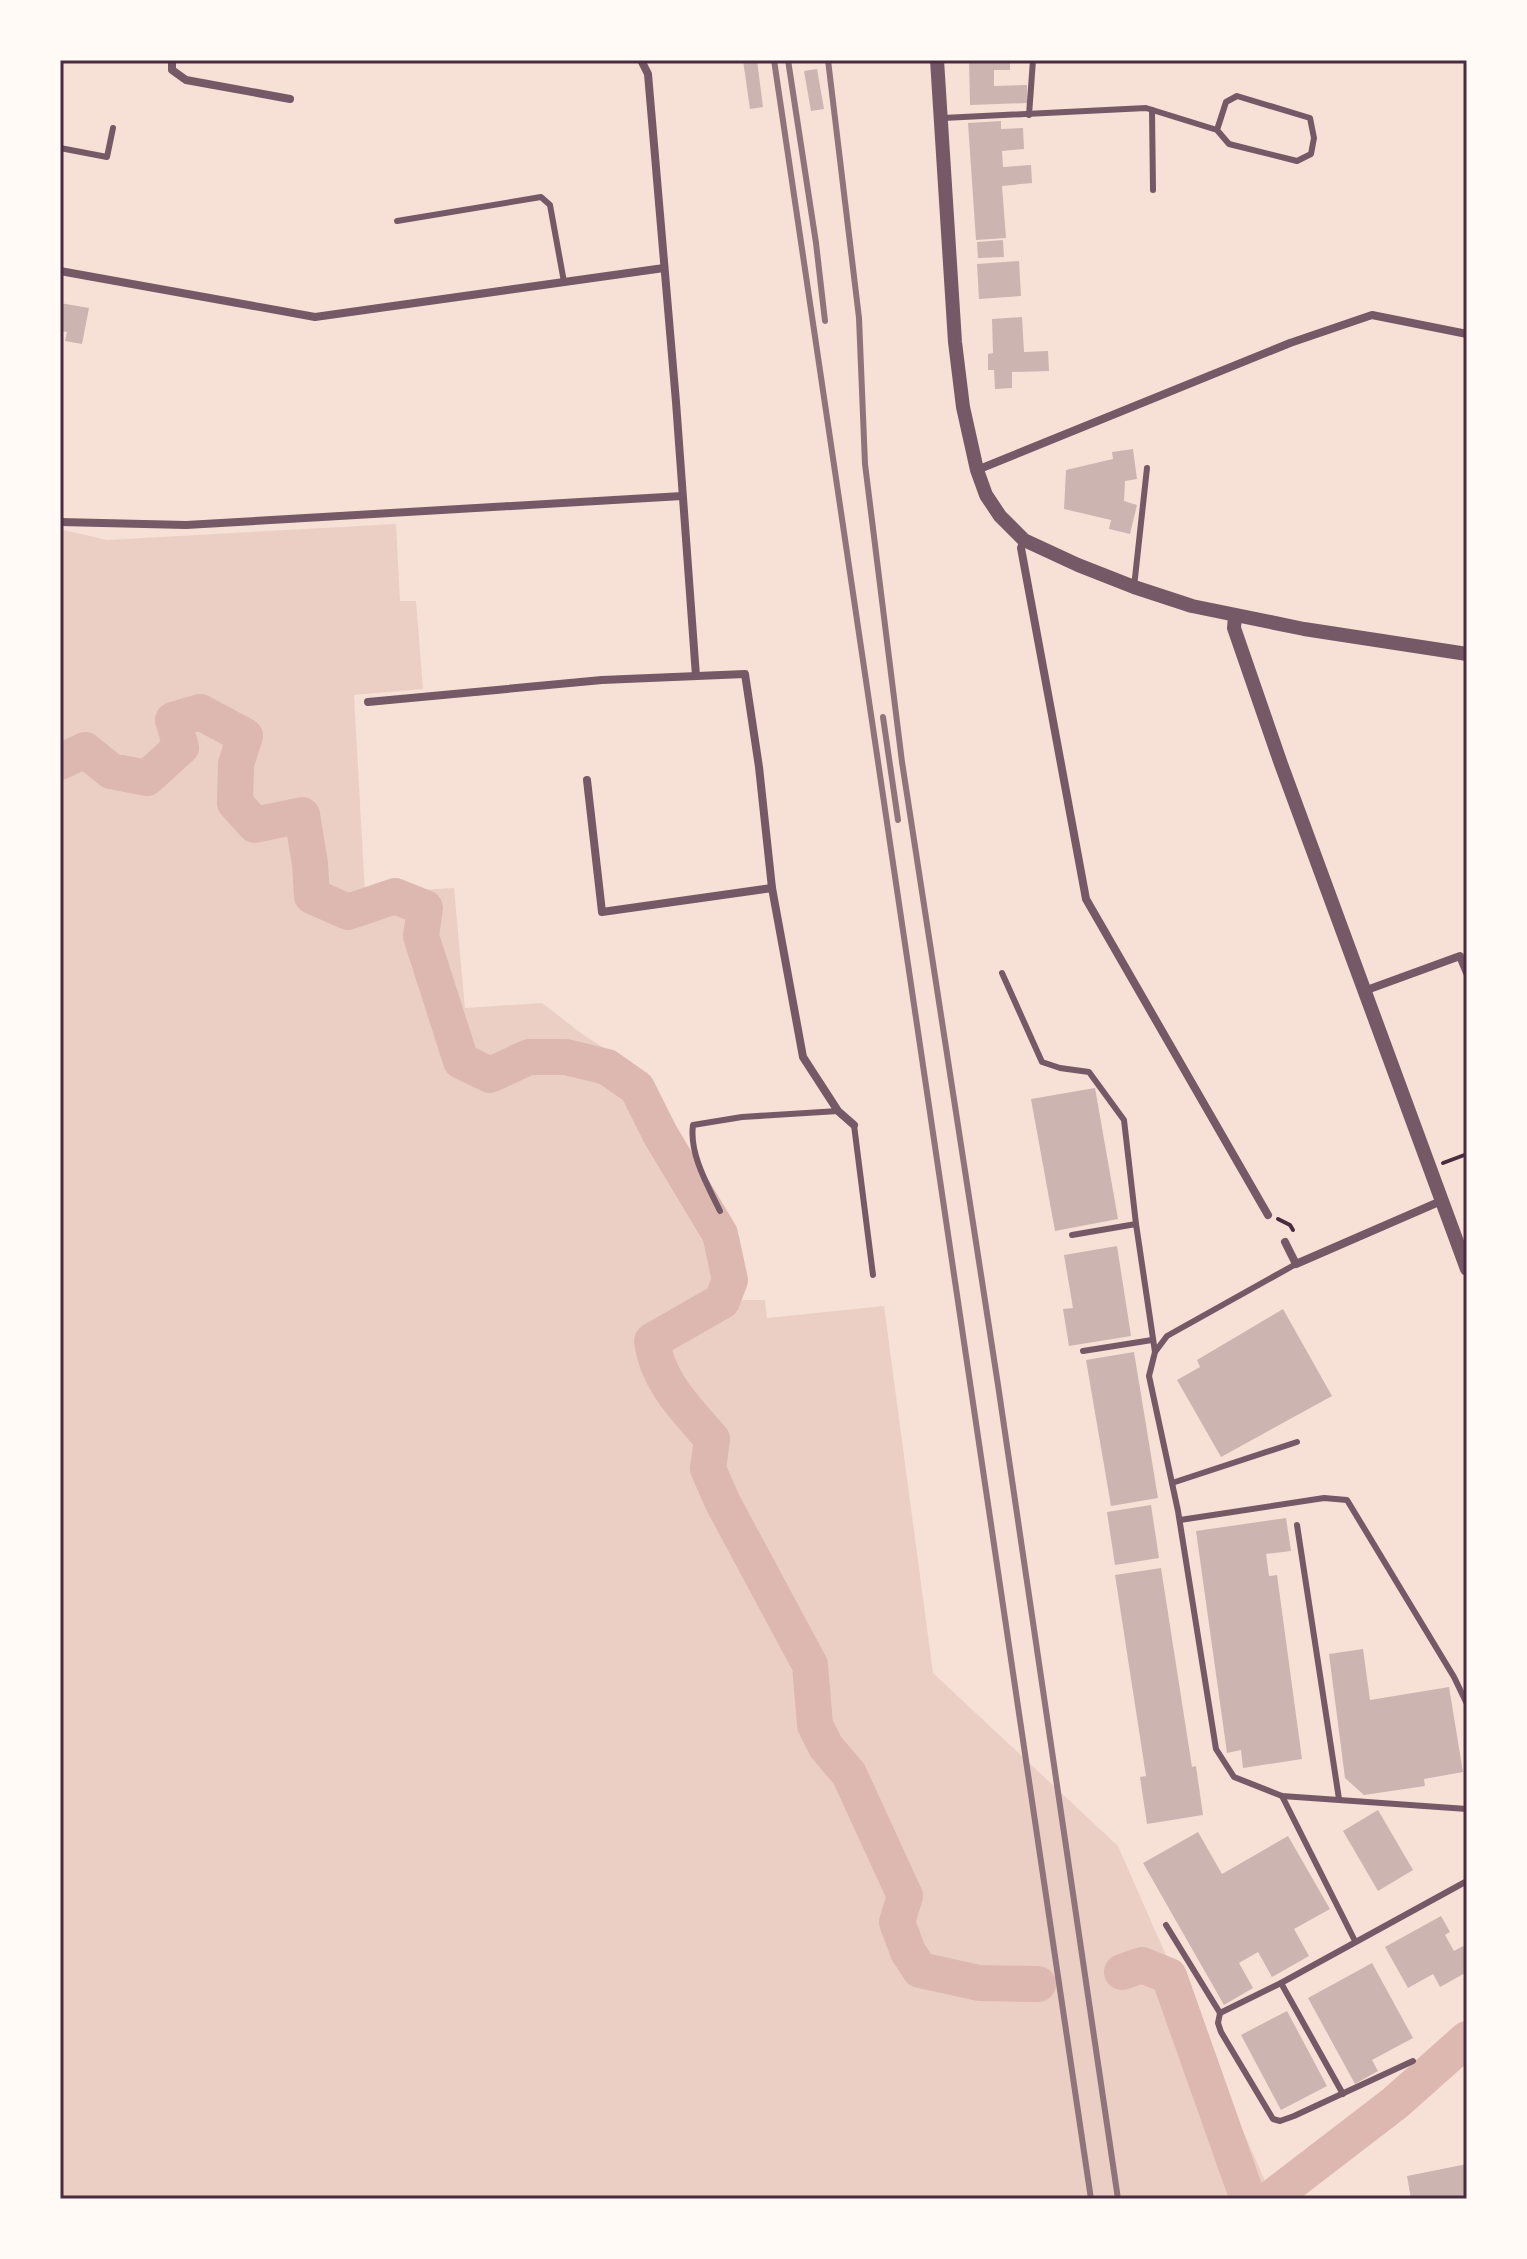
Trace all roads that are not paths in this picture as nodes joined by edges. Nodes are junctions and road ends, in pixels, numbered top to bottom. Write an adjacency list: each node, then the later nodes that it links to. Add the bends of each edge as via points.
1 (172, 60): 5 (street, via 172,70 186,80)
2 (641, 60): 14 (street, via 648,74)
3 (937, 60): 8 (street)
4 (1033, 60): 7 (lane)
5 (290, 99)
6 (1152, 110): 7 (lane); 10 (lane); 12 (lane)
7 (1029, 115): 8 (lane)
8 (939, 119): 19 (street, via 955,342)
9 (113, 128): 11 (lane, via 107,157)
10 (1217, 130): 10 (lane, via 1229,144 1297,161 1311,154 1314,138 1310,118 1237,96 1226,102)
11 (60, 148)
12 (1153, 190)
13 (397, 221): 16 (lane, via 541,197 550,205)
14 (664, 268): 16 (street); 20 (street)
15 (60, 271): 16 (street, via 315,317)
16 (564, 282)
17 (1467, 334): 19 (street, via 1372,315)
18 (1147, 468): 23 (lane)
19 (977, 470): 22 (street, via 1000,516)
20 (682, 496): 21 (street, via 186,525); 26 (street)
21 (60, 522)
22 (1024, 540): 23 (street); 37 (street, via 1021,548 1086,899)
23 (1134, 587): 24 (street)
24 (1235, 616): 25 (street); 32 (street, via 1234,628)
25 (1467, 654)
26 (696, 676): 27 (street); 29 (street, via 745,674)
27 (368, 702)
28 (587, 780): 29 (street, via 602,912)
29 (772, 888): 33 (street, via 803,1057)
30 (1002, 973): 38 (lane, via 1042,1062 1089,1072 1124,1120)
31 (1467, 973): 32 (street, via 1460,956)
32 (1364, 991): 35 (street)
33 (838, 1111): 34 (street); 36 (lane, via 693,1125 691,1137 704,1180)
34 (854, 1125): 43 (lane)
35 (1441, 1201): 41 (street); 42 (street)
36 (720, 1211)
37 (1268, 1215)
38 (1136, 1224): 39 (lane); 44 (lane)
39 (1072, 1235)
40 (1285, 1242): 41 (street)
41 (1296, 1264): 46 (lane, via 1167,1336)
42 (1467, 1269)
43 (873, 1275)
44 (1152, 1340): 45 (lane); 46 (lane)
45 (1083, 1351)
46 (1155, 1352): 48 (lane, via 1149,1376)
47 (1297, 1442): 48 (lane)
48 (1172, 1483): 49 (lane)
49 (1180, 1520): 51 (lane, via 1324,1498 1347,1500); 52 (lane, via 1216,1749 1234,1777)
50 (1297, 1525): 53 (lane)
51 (1467, 1704)
52 (1282, 1796): 53 (lane); 57 (lane)
53 (1339, 1799): 54 (lane)
54 (1467, 1809)
55 (1467, 1881): 57 (lane)
56 (1166, 1925): 59 (lane)
57 (1355, 1941): 58 (lane)
58 (1281, 1983): 59 (lane); 61 (lane)
59 (1220, 2013): 61 (lane, via 1221,2032 1273,2119 1280,2121)
60 (1413, 2061): 61 (lane)
61 (1343, 2094)

